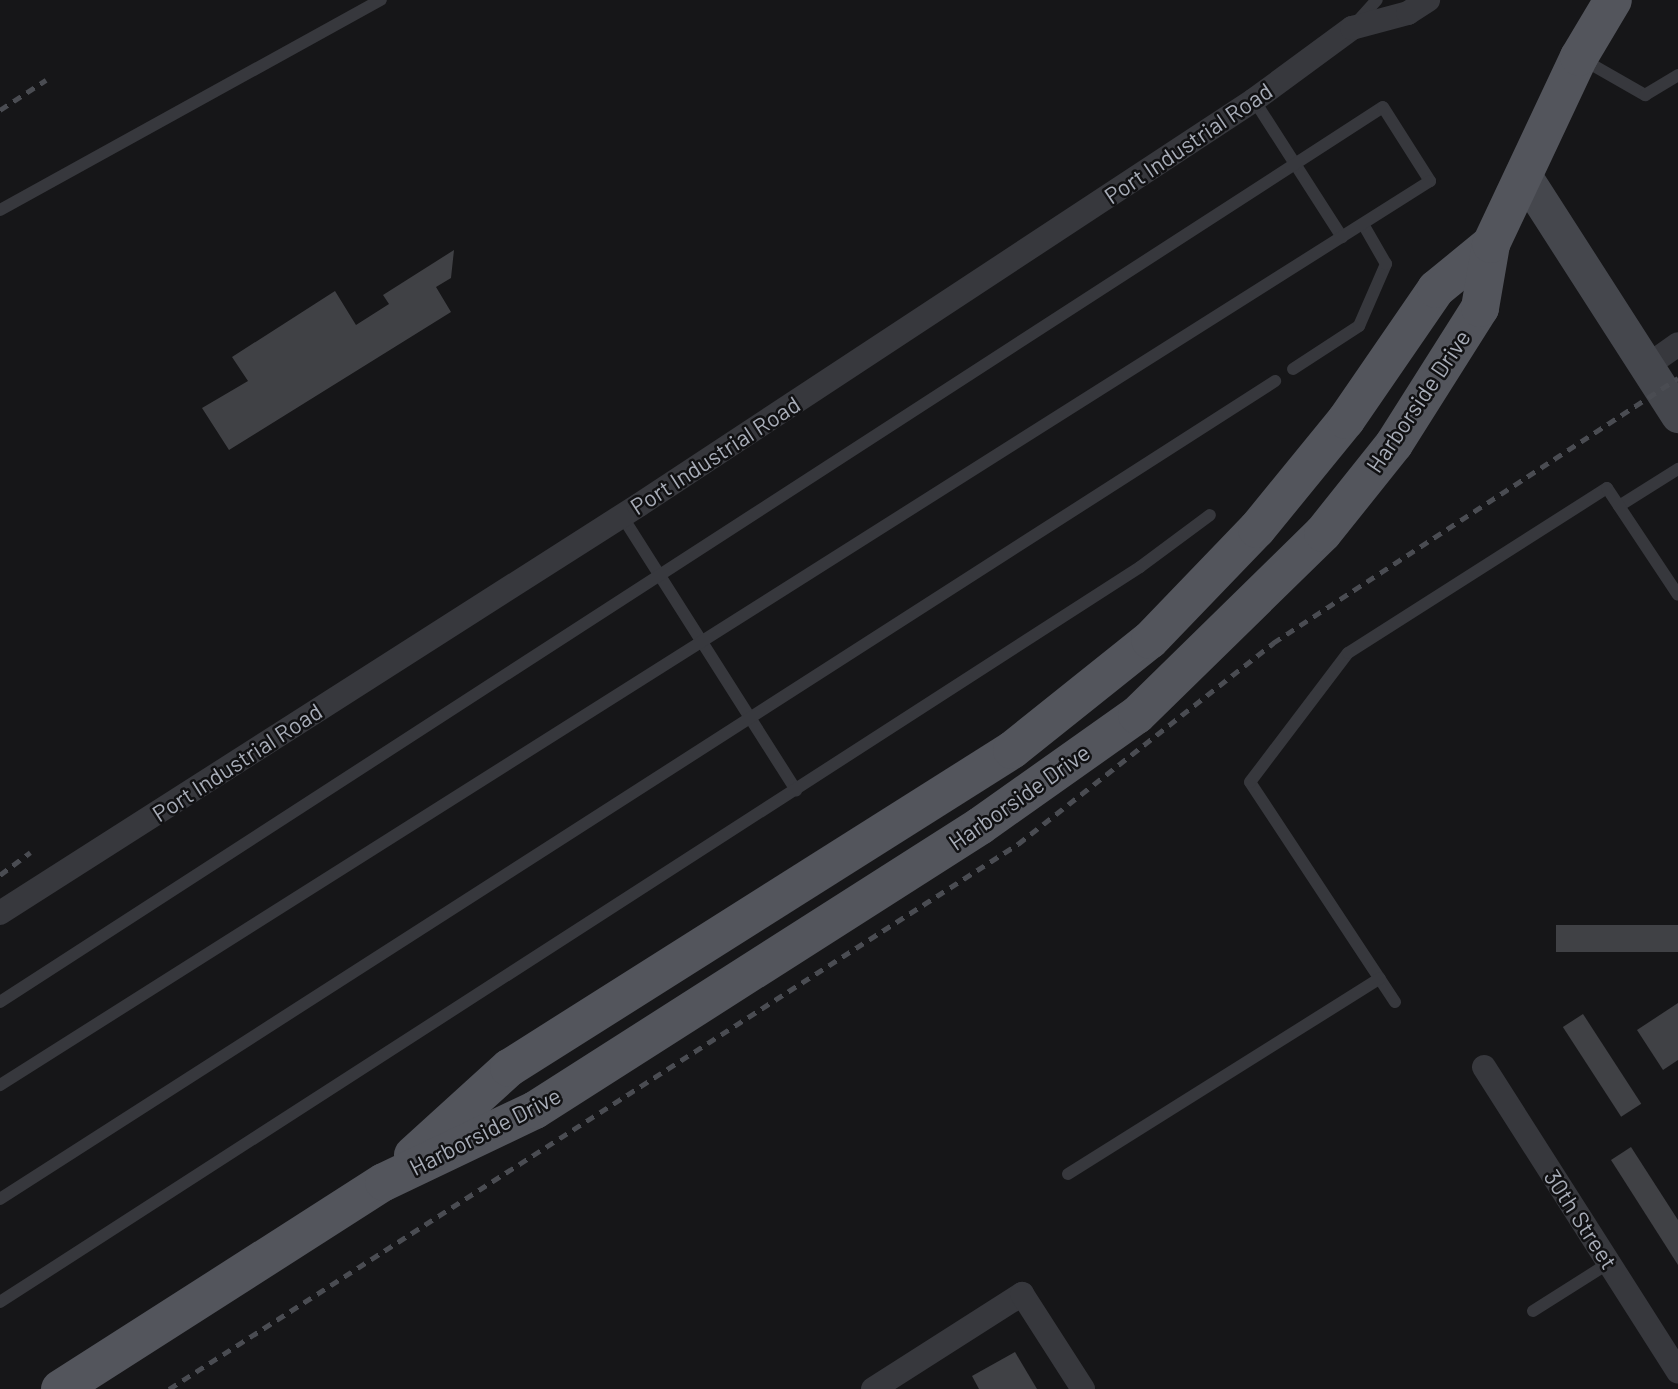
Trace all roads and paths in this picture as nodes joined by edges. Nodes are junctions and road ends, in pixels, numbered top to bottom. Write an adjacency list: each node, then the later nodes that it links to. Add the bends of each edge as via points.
1 (381, 0): 11 (lane)
2 (1377, 0): 5 (lane)
3 (1427, 0): 5 (street, Port Industrial Road, via 1408,13)
4 (1600, 6): 6 (main road, Harborside Drive)
5 (1352, 28): 8 (street, Port Industrial Road)
6 (1579, 57): 7 (lane, via 1645,95); 10 (main road, Harborside Drive)
7 (1678, 75)
8 (1254, 100): 9 (lane); 22 (street, Port Industrial Road)
9 (1295, 164): 12 (lane, via 1383,107 1430,181); 13 (lane); 24 (lane)
10 (1525, 177): 14 (main road, Harborside Drive); 16 (main road)
11 (0, 211)
12 (1363, 224): 13 (lane); 17 (lane, via 1387,264 1359,326)
13 (1342, 237): 26 (lane)
14 (1492, 244): 36 (main road, Harborside Drive, via 1436,289 1346,420 1257,529 1150,640 1012,750 509,1068); 36 (main road, Harborside Drive, via 1480,308 1394,444 1323,533 1137,715 980,826 535,1110)
15 (1678, 344): 16 (street)
16 (1647, 366): 19 (main road)
17 (1293, 369)
18 (1275, 381): 27 (lane)
19 (1678, 415)
20 (1678, 469): 21 (lane)
21 (1619, 506): 25 (lane); 30 (lane, via 1607,488 1348,653 1250,782)
22 (622, 516): 24 (lane); 29 (street, Port Industrial Road)
23 (1210, 516): 28 (lane)
24 (660, 575): 26 (lane); 31 (lane)
25 (1678, 595)
26 (702, 642): 27 (lane); 34 (lane)
27 (749, 717): 28 (lane); 37 (lane)
28 (796, 790): 39 (lane)
29 (0, 913)
30 (1380, 978): 32 (lane); 35 (lane)
31 (0, 1002)
32 (1395, 1002)
33 (1484, 1067): 38 (street, 30th Street)
34 (0, 1085)
35 (1068, 1174)
36 (383, 1182): 42 (main road, Harborside Drive)
37 (0, 1199)
38 (1609, 1263): 40 (lane); 41 (street, 30th Street)
39 (0, 1302)
40 (1533, 1311)
41 (1678, 1371)
42 (60, 1389)
43 (873, 1389): 44 (street, via 1023,1294)
44 (1083, 1389)

